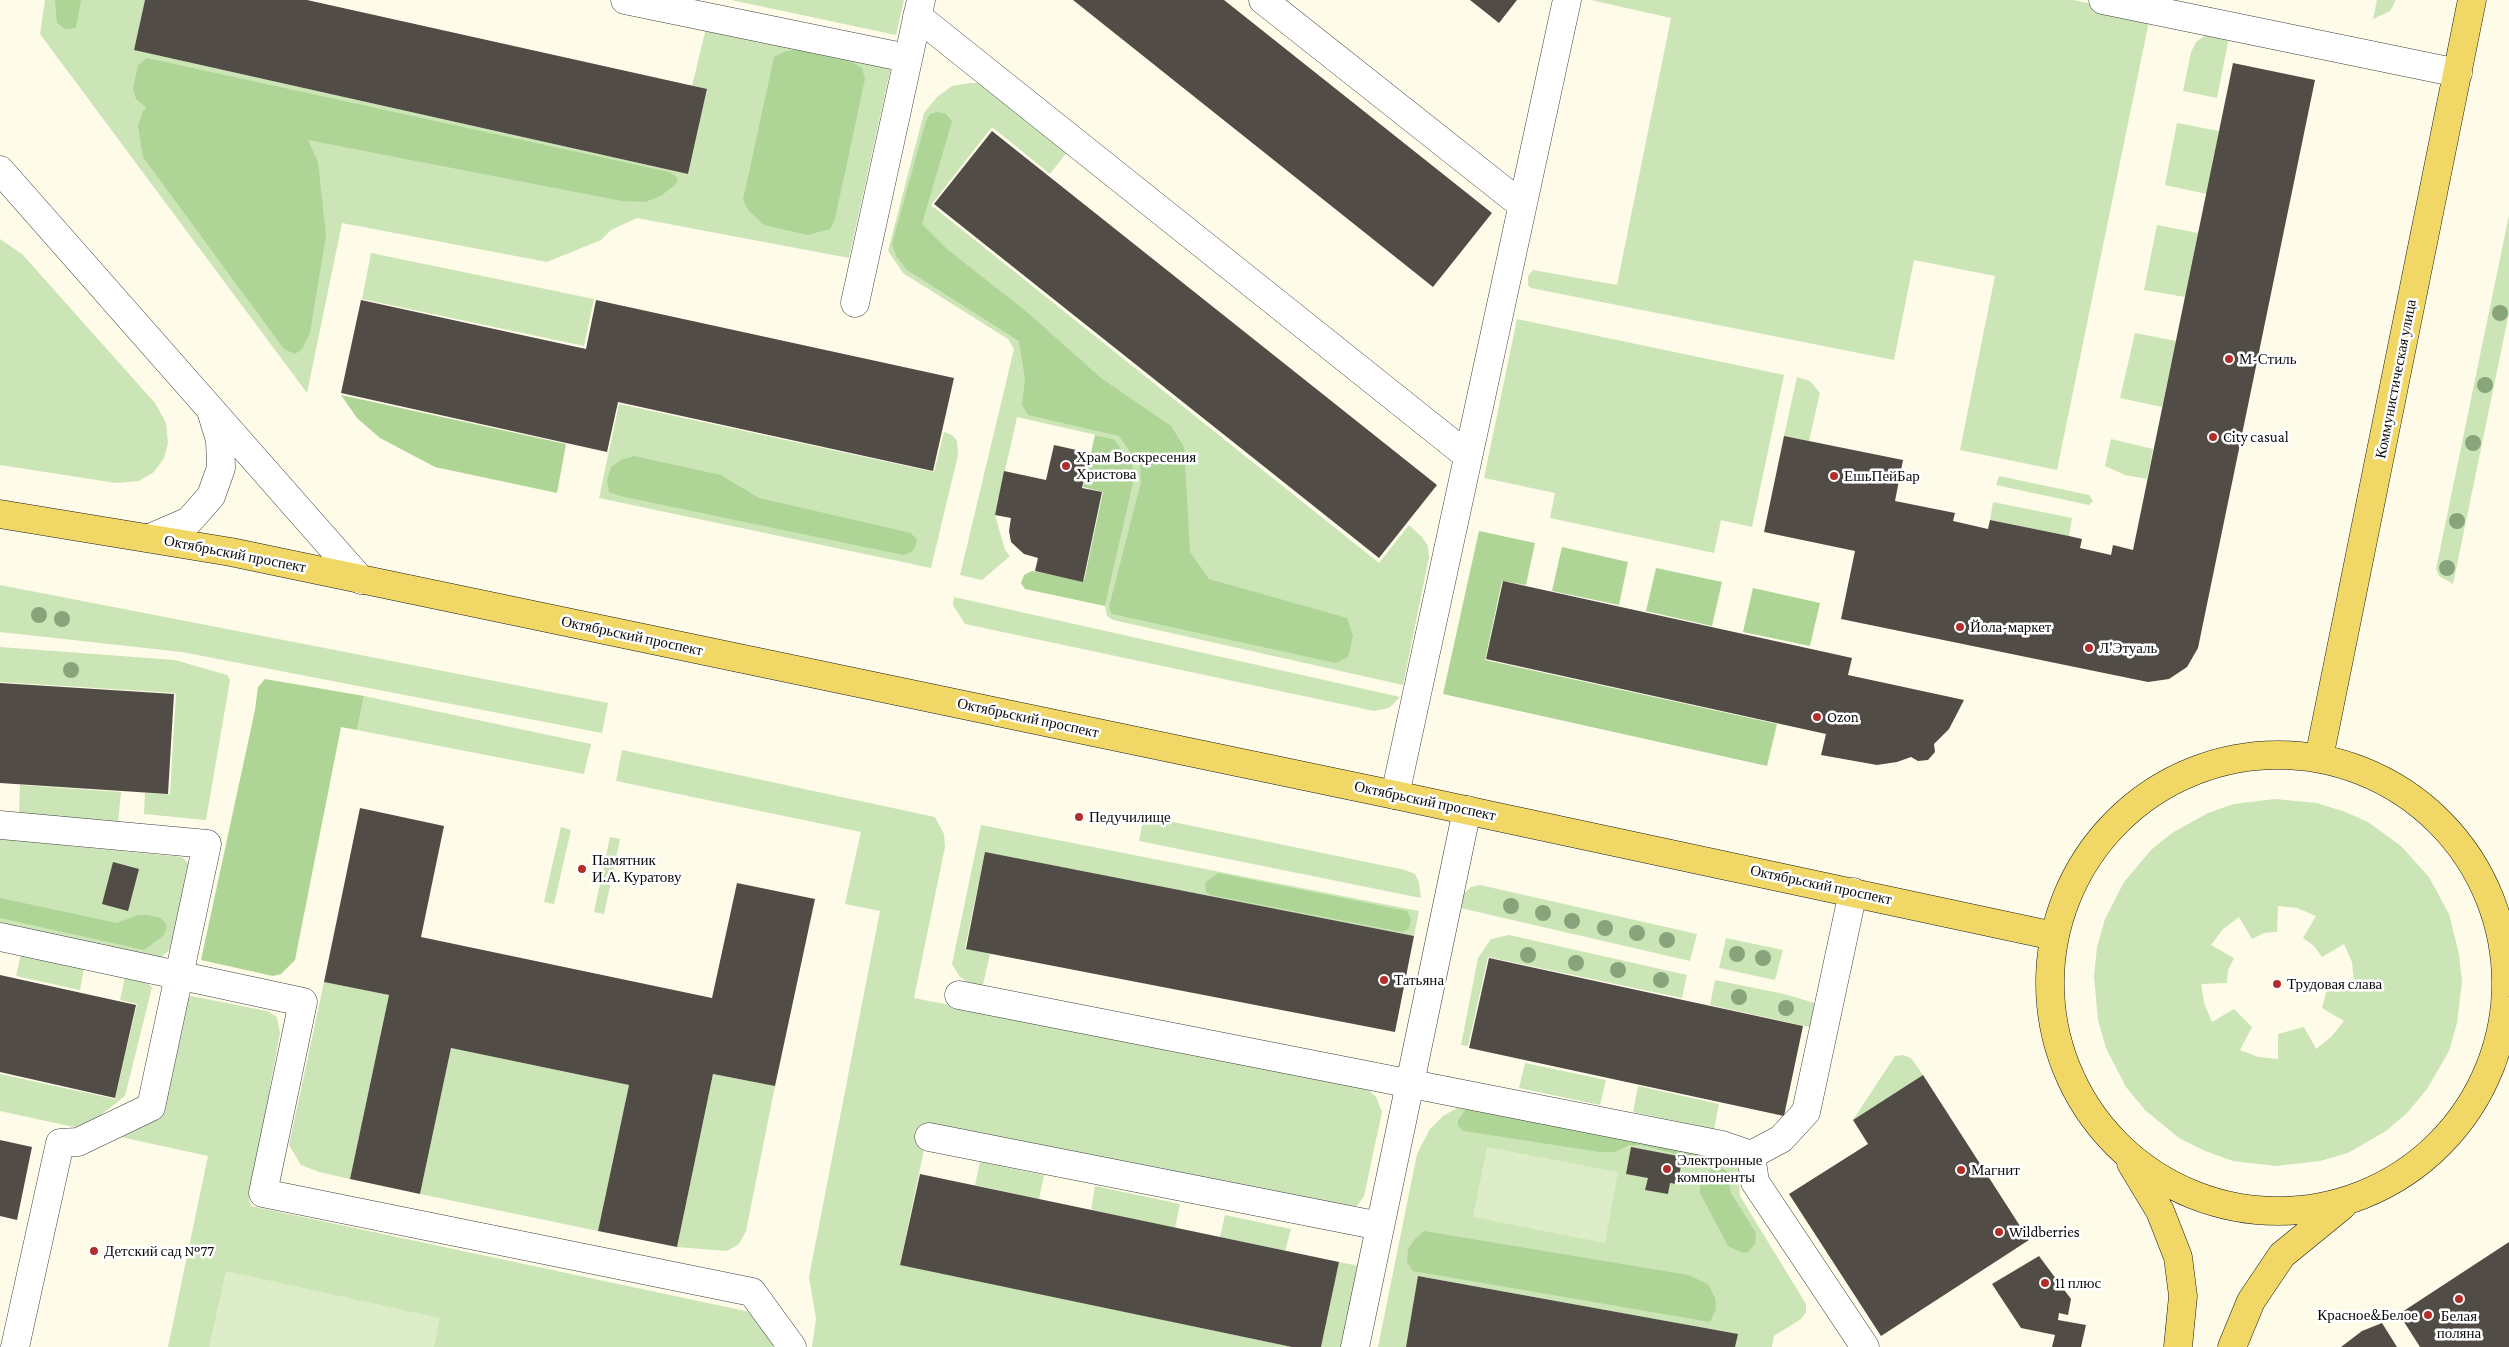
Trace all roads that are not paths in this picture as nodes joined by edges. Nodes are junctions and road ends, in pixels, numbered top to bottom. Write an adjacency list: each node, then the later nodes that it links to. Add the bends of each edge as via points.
1 (625, 0): 7 (street)
2 (1263, 0): 10 (street)
3 (1566, 0): 10 (street)
4 (2103, 0): 8 (street)
5 (2472, 0): 8 (main road, Коммунистическая улица)
6 (919, 8): 7 (street); 13 (street)
7 (907, 58): 11 (street)
8 (2458, 73): 17 (main road, Коммунистическая улица)
9 (0, 170): 12 (street)
10 (1522, 205): 13 (street)
11 (855, 303)
12 (210, 408): 15 (street, via 220,440 221,468 211,496 189,521); 16 (street)
13 (1468, 456): 18 (street)
14 (0, 514): 15 (main road, Октябрьский проспект)
15 (152, 537): 16 (main road, Октябрьский проспект)
16 (361, 580): 18 (main road, Октябрьский проспект)
17 (2319, 758): 22 (main road, via 2280,755 2241,758 2203,767 2167,783 2135,805 2106,832 2083,864 2065,898); 26 (main road, via 2358,769 2395,787 2428,810 2456,840 2474,866 2495,910 2504,950)
18 (1395, 795): 19 (main road, Октябрьский проспект)
19 (1466, 810): 21 (main road, Октябрьский проспект); 27 (street)
20 (0, 825): 24 (street, via 207,844)
21 (1853, 892): 22 (main road, Октябрьский проспект); 30 (street, via 1806,1112 1781,1140)
22 (2054, 936): 29 (main road, via 2050,984 2052,1016 2060,1054 2076,1091 2097,1124)
23 (0, 937): 24 (street)
24 (180, 976): 34 (street, via 151,1107 78,1142 60,1143); 35 (street, via 303,1002 263,1193 752,1292)
25 (960, 995): 27 (street)
26 (2505, 1032): 31 (main road, via 2472,1104 2448,1136 2419,1164 2385,1185)
27 (1410, 1083): 30 (street, via 1722,1145); 32 (street)
28 (929, 1137): 32 (street)
29 (2125, 1154): 31 (main road, via 2157,1178 2192,1196 2230,1207 2270,1212 2310,1210); 37 (main road, via 2160,1211 2178,1257 2183,1296)
30 (1751, 1155): 33 (street, via 1755,1182)
31 (2347, 1202): 38 (main road, via 2282,1255 2251,1300)
32 (1380, 1226): 36 (street)
33 (1855, 1344)
34 (15, 1347)
35 (792, 1347)
36 (1355, 1347)
37 (2178, 1347)
38 (2232, 1347)

